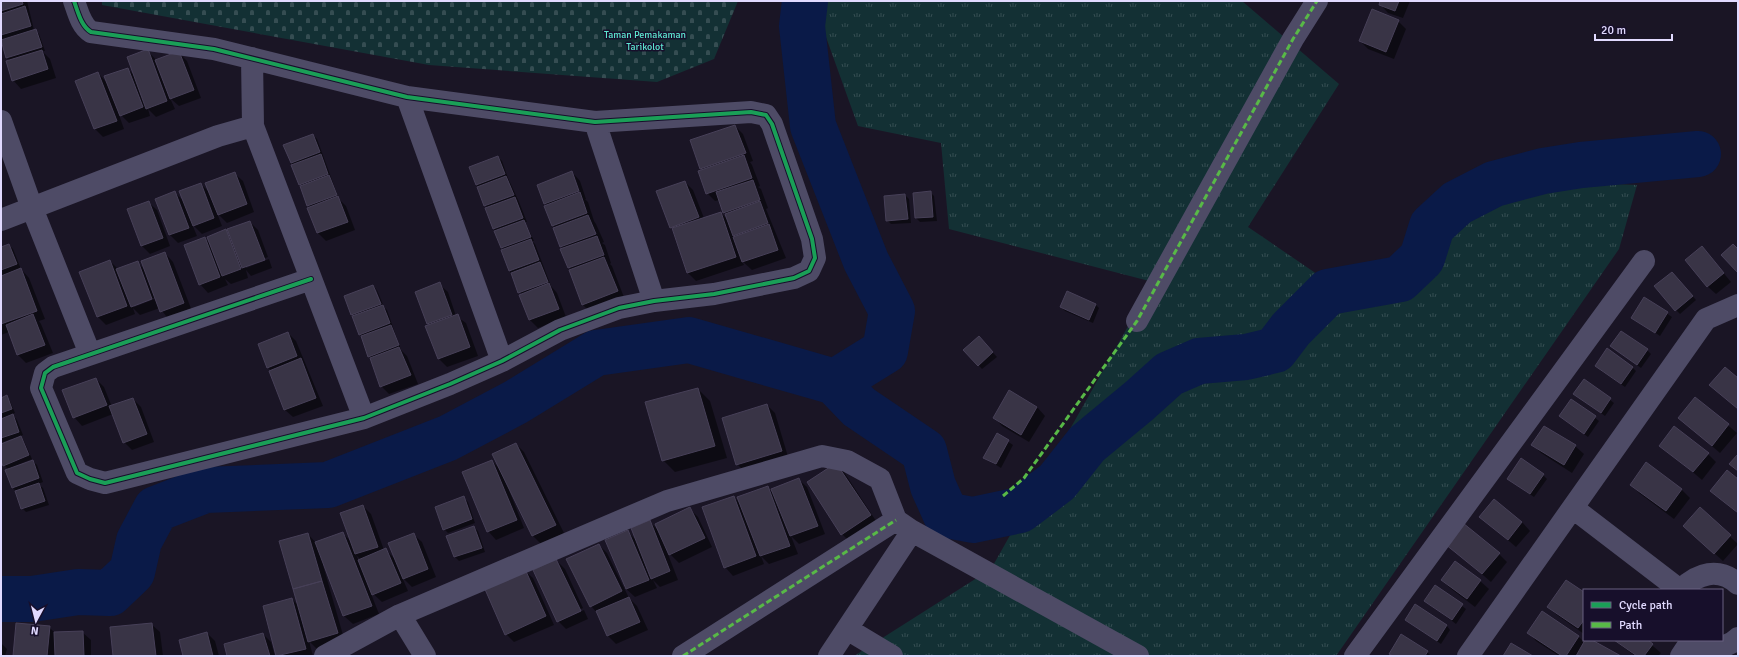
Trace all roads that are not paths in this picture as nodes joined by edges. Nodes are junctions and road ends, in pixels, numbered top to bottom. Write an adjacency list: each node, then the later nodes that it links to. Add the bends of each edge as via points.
1 (74, 1): 3 (street, via 86,29 91,32 214,49)
2 (1317, 1): 14 (street, via 1293,39)
3 (252, 58): 4 (street); 7 (street)
4 (407, 97): 6 (street); 16 (street)
5 (1, 121): 8 (street)
6 (595, 122): 12 (street); 12 (street, via 751,112 766,115 772,124 812,239 815,258 809,271 794,278 714,294)
7 (253, 126): 8 (street, via 218,136); 11 (street)
8 (32, 208): 9 (street); 15 (street)
9 (1, 220)
10 (1644, 261): 33 (street)
11 (311, 279): 15 (street); 17 (street)
12 (654, 301): 16 (street, via 619,308 560,330)
13 (1738, 305): 18 (street, via 1706,319)
14 (1137, 321)
15 (90, 354): 17 (street, via 53,367 45,374 41,388 77,473 97,482 105,483)
16 (502, 361): 17 (street)
17 (364, 418)
18 (1573, 508): 21 (street); 34 (street)
19 (904, 526): 23 (street, via 880,480 847,461 822,456 667,501); 24 (street); 29 (street); 32 (street)
20 (1736, 577): 22 (street, via 1711,573 1689,581)
21 (1680, 589)
22 (1682, 589)
23 (400, 615): 27 (street); 28 (street)
24 (847, 629): 30 (street); 31 (street)
25 (1738, 638): 26 (street, via 1722,646)
26 (1687, 646)
27 (325, 656)
28 (425, 656)
29 (683, 656)
30 (829, 656)
31 (892, 656)
32 (1138, 656)
33 (1356, 656)
34 (1468, 656)

